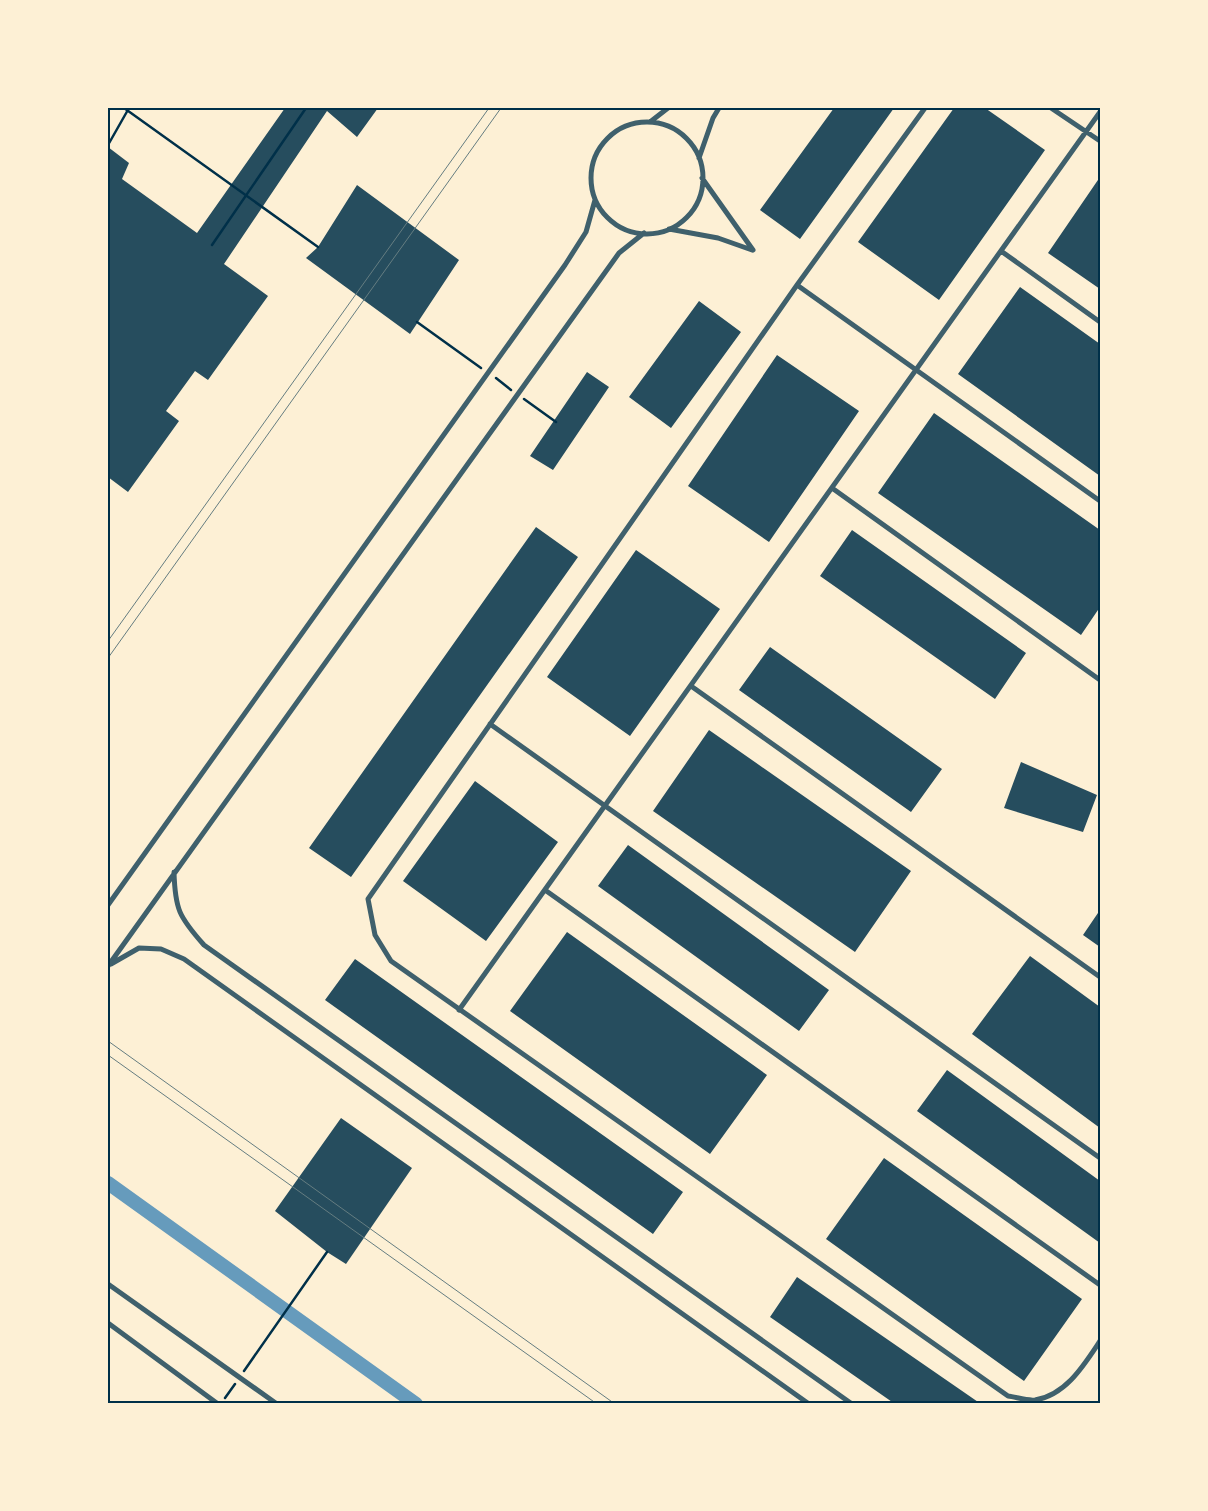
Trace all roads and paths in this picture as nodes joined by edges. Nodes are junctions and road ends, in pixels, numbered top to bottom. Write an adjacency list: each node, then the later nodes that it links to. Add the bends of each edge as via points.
1 (127, 108): 11 (path); 14 (path)
2 (306, 108): 14 (path)
3 (668, 108): 8 (street)
4 (720, 108): 12 (street, via 713,118)
5 (925, 108): 21 (street)
6 (1051, 108): 9 (street)
7 (1100, 112): 9 (street)
8 (650, 122): 12 (street, via 680,133); 15 (street, via 618,129 596,152 591,168)
9 (1087, 132): 10 (street); 20 (street)
10 (1100, 142)
11 (108, 145)
12 (699, 158): 13 (street)
13 (702, 178): 16 (street, via 700,194 693,208); 16 (street, via 753,250 718,238)
14 (246, 196): 18 (path); 19 (path)
15 (595, 200): 17 (street, via 615,223); 32 (street, via 586,232 565,264)
16 (669, 229): 17 (street)
17 (644, 233): 30 (street, via 619,253)
18 (212, 245)
19 (318, 247)
20 (1001, 251): 22 (street); 23 (street)
21 (798, 285): 23 (street); 28 (street)
22 (1100, 322)
23 (917, 369): 24 (street); 25 (street)
24 (832, 488): 26 (street); 27 (street)
25 (1100, 501)
26 (1100, 680)
27 (691, 686): 29 (street); 34 (street)
28 (490, 724): 29 (street); 35 (street, via 368,899 374,934 391,962)
29 (605, 806): 31 (street); 36 (street)
30 (174, 872): 33 (street); 47 (street, via 175,899 184,923 204,945)
31 (545, 890): 35 (street); 39 (street)
32 (108, 905)
33 (108, 966): 46 (street, via 139,948 161,949 184,959)
34 (1100, 977)
35 (459, 1010): 41 (street, via 1008,1396 1034,1401 1056,1394 1077,1373)
36 (1100, 1158)
37 (326, 1252): 42 (path)
38 (108, 1284): 45 (street)
39 (1100, 1285)
40 (108, 1323): 44 (street)
41 (1100, 1341)
42 (244, 1372)
43 (238, 1380): 44 (path)
44 (220, 1404)
45 (277, 1404)
46 (809, 1404)
47 (852, 1404)

